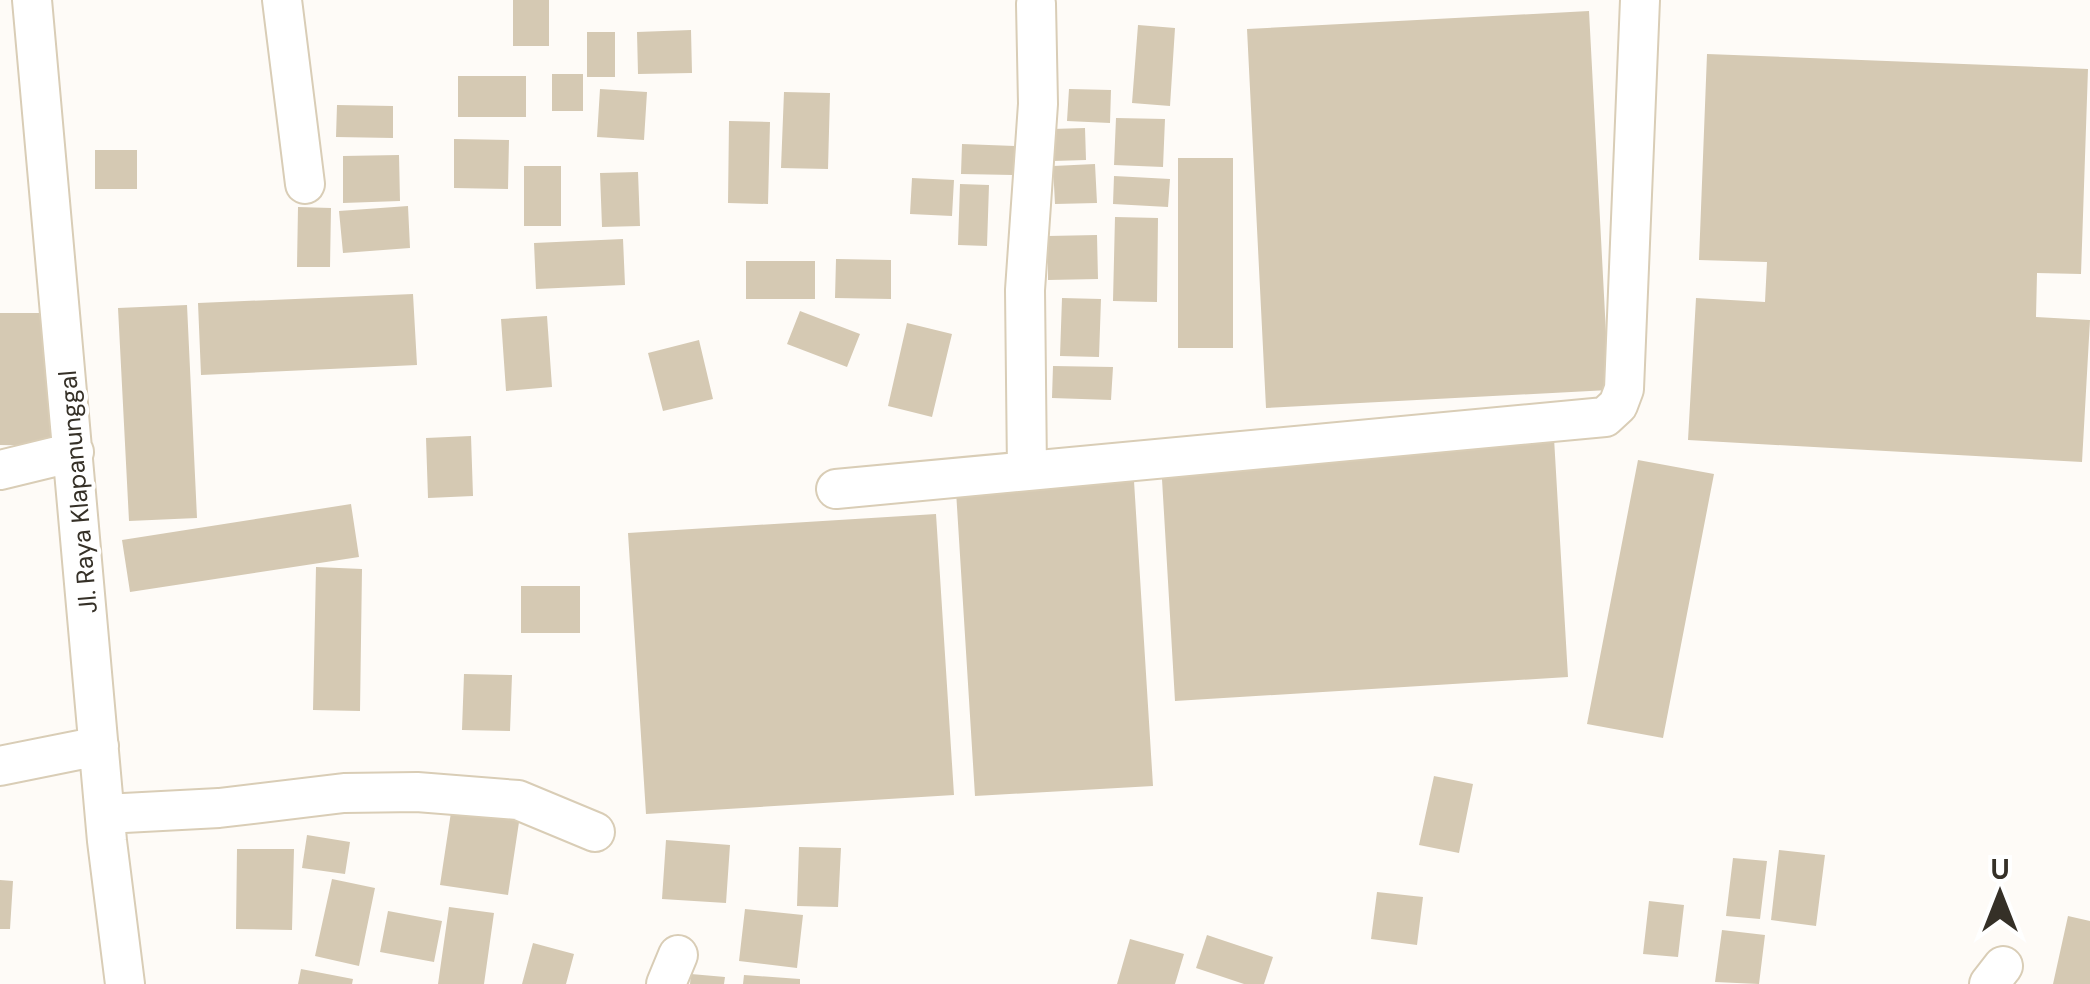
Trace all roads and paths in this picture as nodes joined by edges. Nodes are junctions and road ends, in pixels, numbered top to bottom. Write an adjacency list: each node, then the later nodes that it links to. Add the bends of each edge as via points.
1 (32, 0): 6 (street, Jl. Raya Klapanunggal)
2 (282, 0): 5 (street)
3 (1640, 0): 8 (street, via 1624,390 1605,417)
4 (1036, 4): 8 (street, via 1038,104 1025,290)
5 (306, 184)
6 (74, 452): 7 (street); 10 (street, Jl. Raya Klapanunggal)
7 (0, 470)
8 (1027, 471): 9 (street)
9 (836, 488)
10 (99, 746): 11 (street); 12 (street, Jl. Raya Klapanunggal)
11 (0, 766)
12 (106, 814): 13 (street, via 417,792 518,800); 14 (street, Jl. Raya Klapanunggal)
13 (595, 832)
14 (126, 984)

